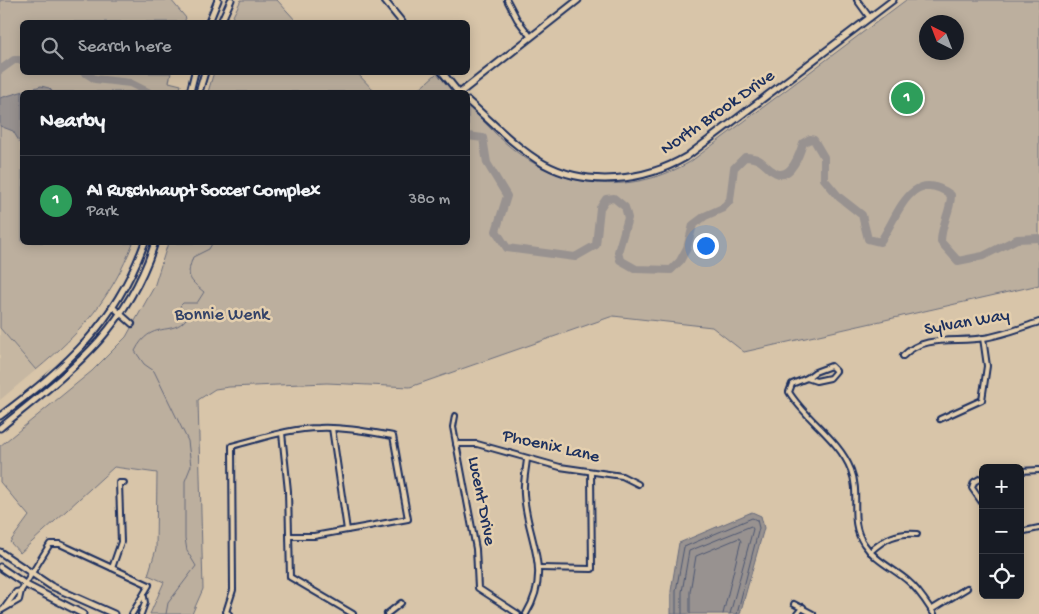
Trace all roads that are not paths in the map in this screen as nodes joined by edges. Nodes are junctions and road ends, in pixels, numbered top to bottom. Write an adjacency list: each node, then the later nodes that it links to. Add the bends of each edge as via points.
1 (218, 0): 9 (main road)
2 (231, 0): 10 (main road)
3 (384, 0): 11 (main road)
4 (507, 0): 12 (street)
5 (577, 0): 12 (main road)
6 (857, 0): 8 (street)
7 (893, 0): 8 (main road, North Brook Drive)
8 (870, 18): 20 (main road, North Brook Drive, via 686,157 644,174 595,178 557,170 534,157)
9 (210, 20)
10 (222, 20)
11 (400, 20)
12 (530, 36): 19 (main road)
13 (194, 75): 16 (main road)
14 (204, 75): 17 (main road)
15 (445, 75): 18 (main road)
16 (190, 90)
17 (200, 90)
18 (457, 90)
19 (462, 90)
20 (470, 103)
21 (145, 245): 23 (main road)
22 (154, 245): 24 (main road, via 145,271)
23 (114, 308): 24 (street); 30 (main road, via 81,349)
24 (122, 314): 26 (street); 31 (main road, via 89,354)
25 (1039, 322): 27 (street, Sylvan Way)
26 (132, 324)
27 (983, 338): 28 (street, Sylvan Way, via 933,342 909,350); 34 (street, via 987,366 982,400)
28 (903, 356)
29 (808, 378): 29 (street, via 828,366 835,369 833,376 824,380); 53 (street, via 788,389 848,464 854,480 857,530)
30 (43, 382): 31 (main road); 32 (main road)
31 (48, 389): 35 (main road)
32 (0, 416)
33 (455, 416): 38 (street, Lucent Drive)
34 (940, 419)
35 (0, 428)
36 (332, 428): 37 (street); 48 (street); 48 (street, via 393,436 408,519)
37 (282, 433): 51 (street); 66 (street, via 232,446 233,590)
38 (456, 444): 39 (street, Phoenix Lane, via 477,444); 73 (street, Lucent Drive, via 476,549 480,591)
39 (527, 459): 42 (street, Phoenix Lane); 56 (street, via 524,494)
40 (1039, 470): 41 (street)
41 (1024, 471)
42 (591, 472): 45 (street, Phoenix Lane, via 622,476); 56 (street, via 592,569)
43 (979, 479): 46 (street, via 972,488)
44 (124, 483): 55 (street, via 119,483 120,546)
45 (638, 484)
46 (979, 498)
47 (1039, 528): 49 (street)
48 (348, 530): 51 (street)
49 (1024, 531)
50 (917, 534): 53 (street, via 894,536)
51 (290, 536): 71 (street, via 290,577)
52 (0, 552): 57 (main road)
53 (870, 552): 65 (street, via 914,585)
54 (0, 567): 58 (main road)
55 (112, 568): 57 (street, via 60,544 50,544); 60 (street, via 148,585)
56 (539, 568): 74 (street, via 537,592)
57 (32, 573): 58 (street); 68 (main road, via 51,586)
58 (25, 584): 64 (street); 67 (main road)
59 (967, 588): 65 (street)
60 (144, 597): 69 (street, via 137,602); 70 (street)
61 (401, 603): 72 (street)
62 (794, 604): 63 (street)
63 (803, 607): 75 (street); 76 (street)
64 (0, 611)
65 (933, 612)
66 (228, 613)
67 (83, 614)
68 (114, 614)
69 (132, 614)
70 (141, 614)
71 (353, 614)
72 (387, 614)
73 (518, 614)
74 (526, 614)
75 (797, 614)
76 (813, 614)

